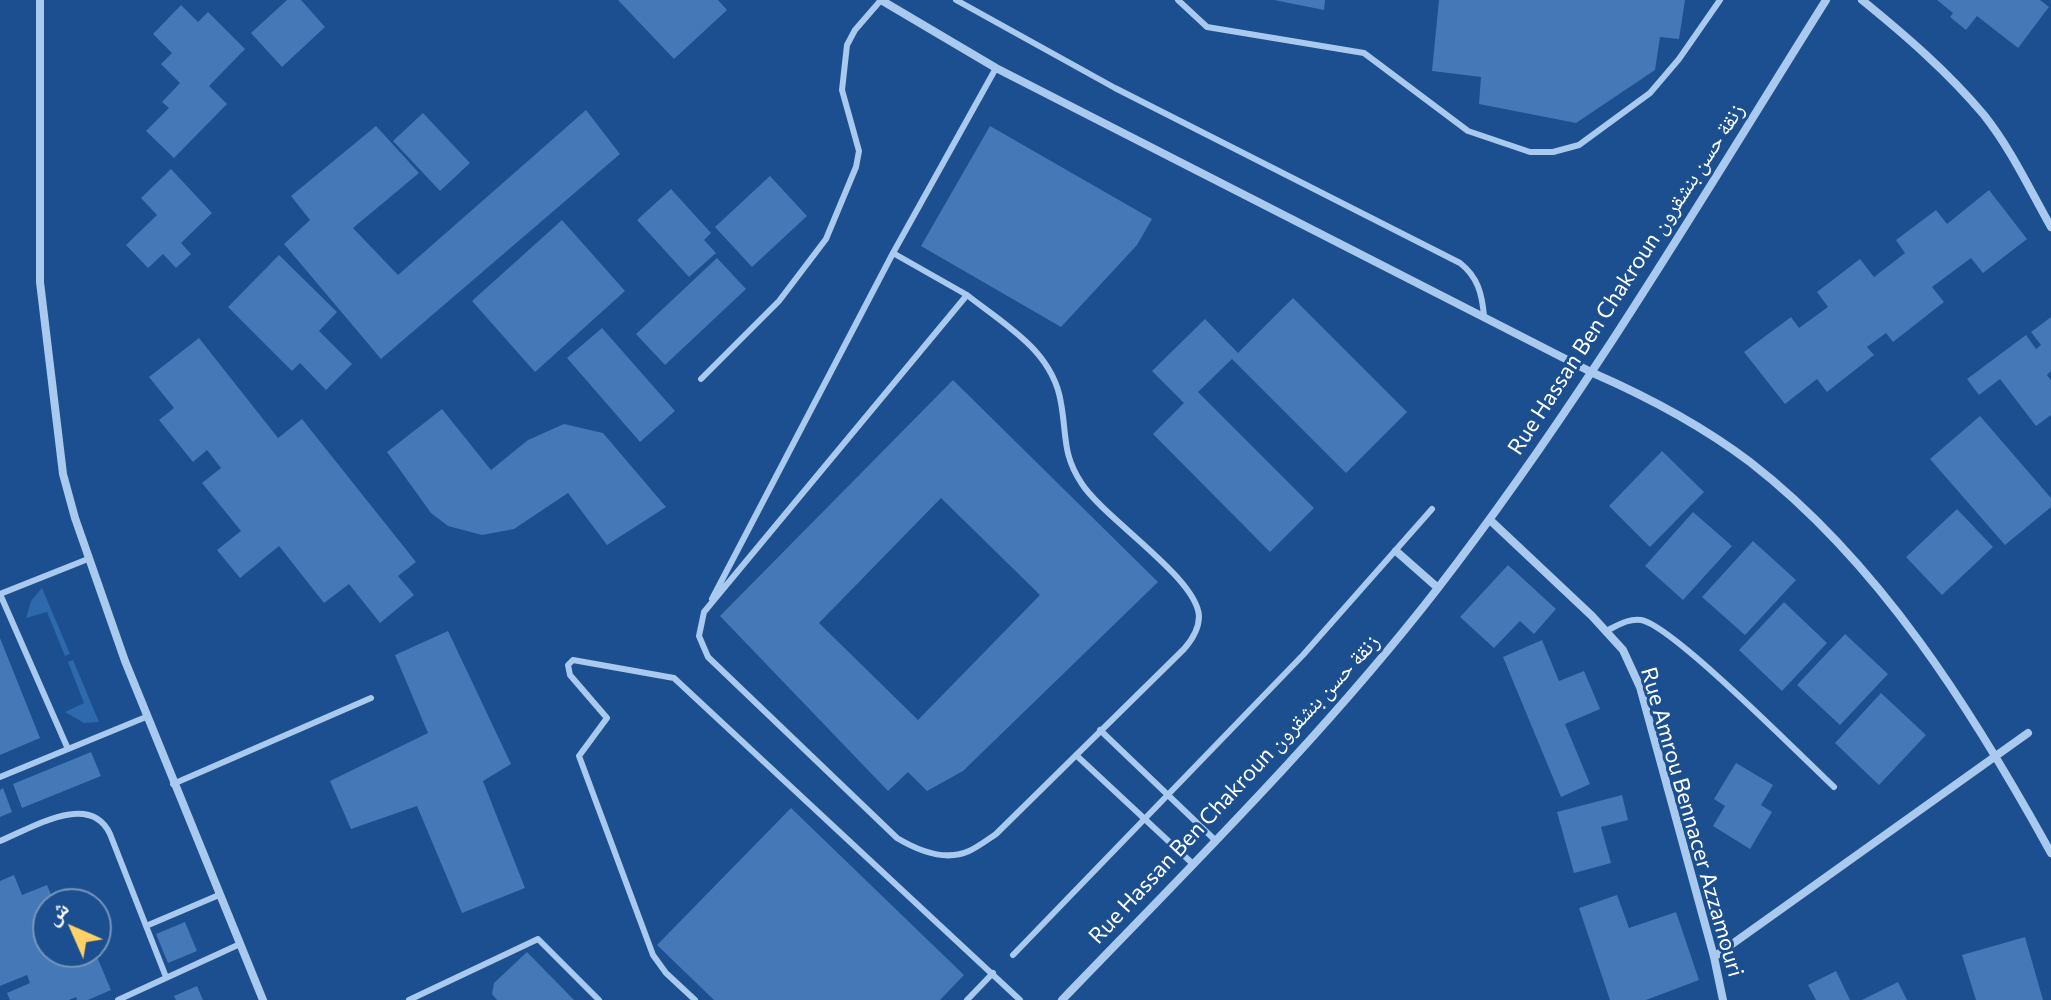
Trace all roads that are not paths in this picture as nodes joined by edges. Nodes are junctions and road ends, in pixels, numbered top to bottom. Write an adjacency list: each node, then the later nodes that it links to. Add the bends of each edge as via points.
1 (40, 0): 18 (street, via 40,282 63,474)
2 (881, 0): 8 (street); 14 (lane, via 847,45 842,90 859,151 826,239 779,301)
3 (956, 0): 12 (lane, via 1115,88 1460,263 1481,291)
4 (1178, 0): 5 (lane, via 1207,27 1364,53 1468,131 1530,152 1579,145 1650,93)
5 (1720, 0)
6 (1826, 0): 13 (street, Rue Hassan Ben Chakroun زنقة حسن بنشقرون)
7 (1862, 0): 9 (street, via 1914,43 1983,115)
8 (996, 68): 10 (lane); 12 (street)
9 (2051, 227)
10 (893, 253): 11 (lane); 20 (lane)
11 (967, 295): 20 (lane); 24 (lane, via 1042,358 1061,401 1064,446 1079,479 1195,601 1199,615 1193,639)
12 (1484, 316): 13 (street)
13 (1593, 373): 16 (street, Rue Hassan Ben Chakroun زنقة حسن بنشقرون); 28 (street, via 1699,427 1796,500 1839,543 1917,640)
14 (701, 379)
15 (1432, 509): 17 (lane)
16 (1490, 520): 19 (street, Rue Hassan Ben Chakroun زنقة حسن بنشقرون); 21 (street, Rue Amrou Bennacer Azzamouri)
17 (1396, 551): 19 (street); 32 (lane)
18 (88, 559): 23 (street); 26 (lane, via 0,594)
19 (1438, 588): 35 (street, Rue Hassan Ben Chakroun زنقة حسن بنشقرون, via 1325,724)
20 (704, 612): 27 (lane, via 699,636 708,657 897,838 916,849 946,855 967,852 996,834)
21 (1606, 631): 31 (lane, via 1627,621 1656,626); 42 (street, Rue Amrou Bennacer Azzamouri, via 1623,650 1640,687)
22 (371, 698): 30 (lane)
23 (146, 717): 26 (lane); 30 (street)
24 (1100, 730): 27 (lane); 32 (lane)
25 (2028, 733): 28 (street)
26 (68, 749): 29 (lane)
27 (1076, 755): 33 (lane)
28 (1995, 756): 36 (street); 42 (street)
29 (0, 777)
30 (173, 784): 38 (street)
31 (1834, 787)
32 (1168, 795): 33 (lane); 35 (lane)
33 (1144, 819): 37 (lane); 41 (lane)
34 (0, 841): 39 (lane, via 67,815 92,815 110,834)
35 (1216, 841): 37 (street, Rue Hassan Ben Chakroun زنقة حسن بنشقرون)
36 (2051, 853)
37 (1193, 864): 52 (street, Rue Hassan Ben Chakroun زنقة حسن بنشقرون)
38 (219, 895): 39 (lane); 40 (street)
39 (146, 926): 44 (lane)
40 (240, 944): 44 (lane); 46 (street)
41 (1013, 955)
42 (1714, 957): 53 (street, Rue Amrou Bennacer Azzamouri)
43 (993, 973): 49 (lane, via 674,678 573,660 570,675 607,718 579,756 653,955); 50 (lane); 51 (lane)
44 (166, 977): 45 (lane)
45 (118, 1000)
46 (263, 1000)
47 (409, 1000): 48 (lane, via 538,939)
48 (599, 1000)
49 (695, 1000)
50 (967, 1000)
51 (1020, 1000)
52 (1062, 1000)
53 (1723, 1000)

